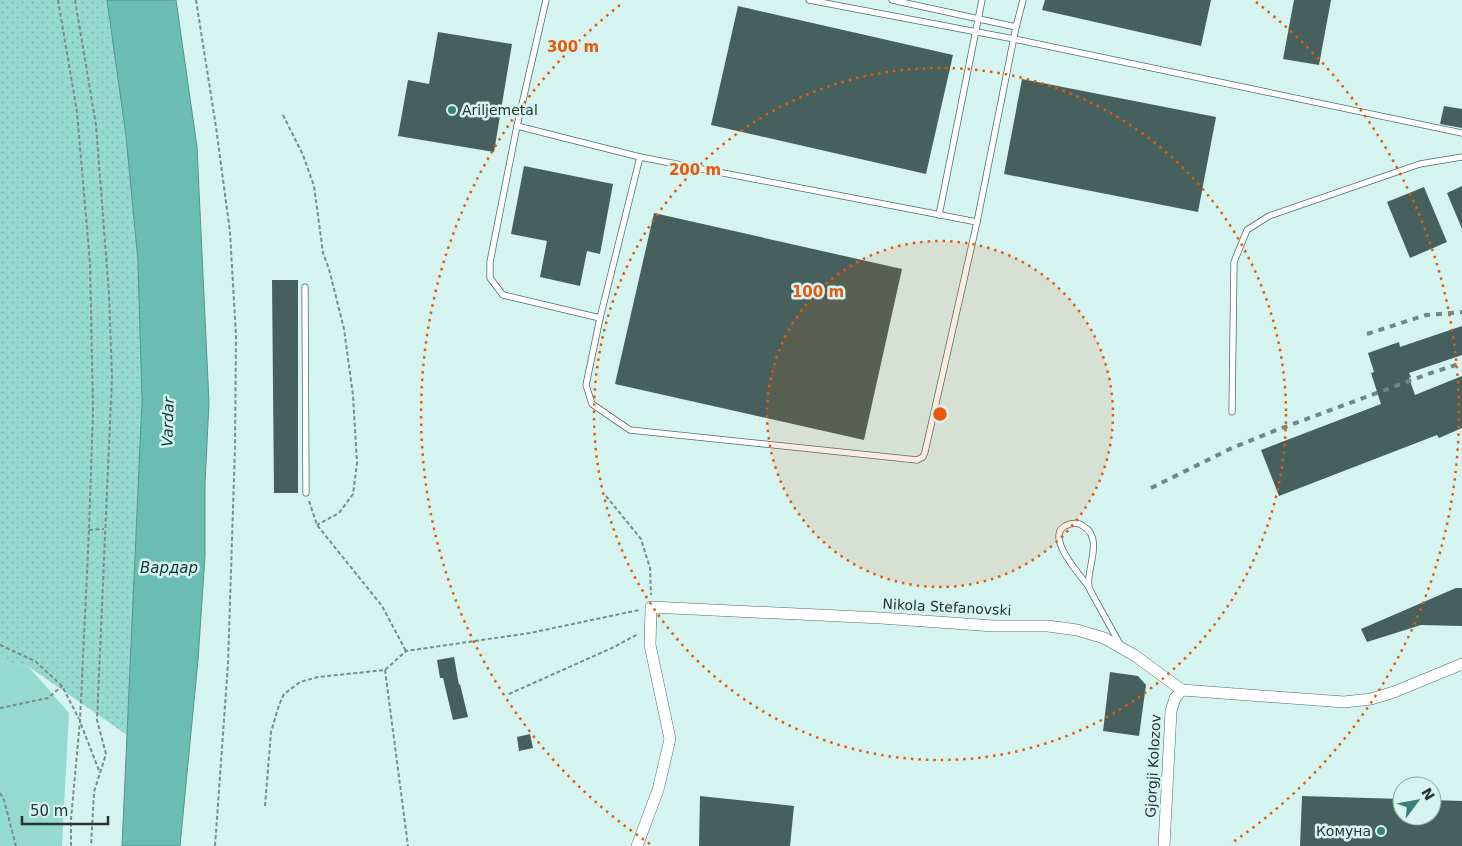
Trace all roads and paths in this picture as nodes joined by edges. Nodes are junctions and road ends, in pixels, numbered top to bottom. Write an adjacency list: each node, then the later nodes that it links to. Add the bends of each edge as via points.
1 (58, 0): 27 (path, via 77,112 90,263 93,411)
2 (75, 0): 26 (path, via 96,125 109,294 112,377)
3 (196, 0): 49 (path, via 230,232 236,336 236,447 228,655)
4 (546, 0): 14 (lane)
5 (809, 0): 11 (lane)
6 (892, 0): 9 (lane)
7 (982, 0): 9 (lane)
8 (1023, 0): 10 (lane)
9 (978, 19): 10 (lane); 11 (lane)
10 (1016, 27): 12 (lane)
11 (976, 32): 12 (lane); 18 (lane)
12 (1014, 39): 15 (lane); 19 (lane)
13 (283, 115): 25 (path, via 314,186 323,253 344,330 353,395 357,463 354,494 340,512)
14 (517, 126): 16 (lane); 21 (lane, via 490,262 490,278 503,295)
15 (1462, 133)
16 (640, 157): 18 (lane); 21 (lane)
17 (1462, 157): 22 (lane, via 1420,164 1278,212 1247,230 1234,262)
18 (939, 214): 19 (lane)
19 (977, 222): 21 (lane, via 925,452 917,460 630,430 592,404 586,385)
20 (306, 287): 23 (lane)
21 (600, 318)
22 (1232, 412)
23 (306, 493): 25 (path)
24 (606, 496): 29 (path, via 641,539 650,568)
25 (317, 525): 33 (path, via 382,606)
26 (104, 529): 27 (path); 41 (path, via 97,720 106,754)
27 (89, 530): 40 (path)
28 (1089, 586): 28 (lane, via 1094,545 1091,534 1085,526 1077,523 1067,525 1060,529 1060,545); 32 (lane)
29 (651, 608): 32 (street, Nikola Stefanovski, via 1048,626 1095,635); 33 (path, via 530,633); 51 (street, via 650,645 670,739 658,790)
30 (641, 629): 38 (path, via 637,636)
31 (0, 645): 36 (path, via 35,661)
32 (1122, 648): 37 (street, Nikola Stefanovski)
33 (406, 651): 35 (path)
34 (1462, 664): 37 (street, via 1394,692 1344,702)
35 (385, 670): 45 (path, via 318,677 300,682 284,694 271,732); 50 (path)
36 (62, 686): 39 (path, via 48,698); 40 (path)
37 (1182, 690): 52 (street, Gjorgji Kolozov, via 1171,711)
38 (509, 694)
39 (0, 708)
40 (80, 721): 41 (path); 47 (path)
41 (101, 774): 48 (path, via 94,792)
42 (0, 793): 44 (path)
43 (0, 798): 44 (path)
44 (4, 800): 46 (path)
45 (265, 806)
46 (16, 846)
47 (71, 846)
48 (91, 846)
49 (215, 846)
50 (408, 846)
51 (637, 846)
52 (1164, 846)

